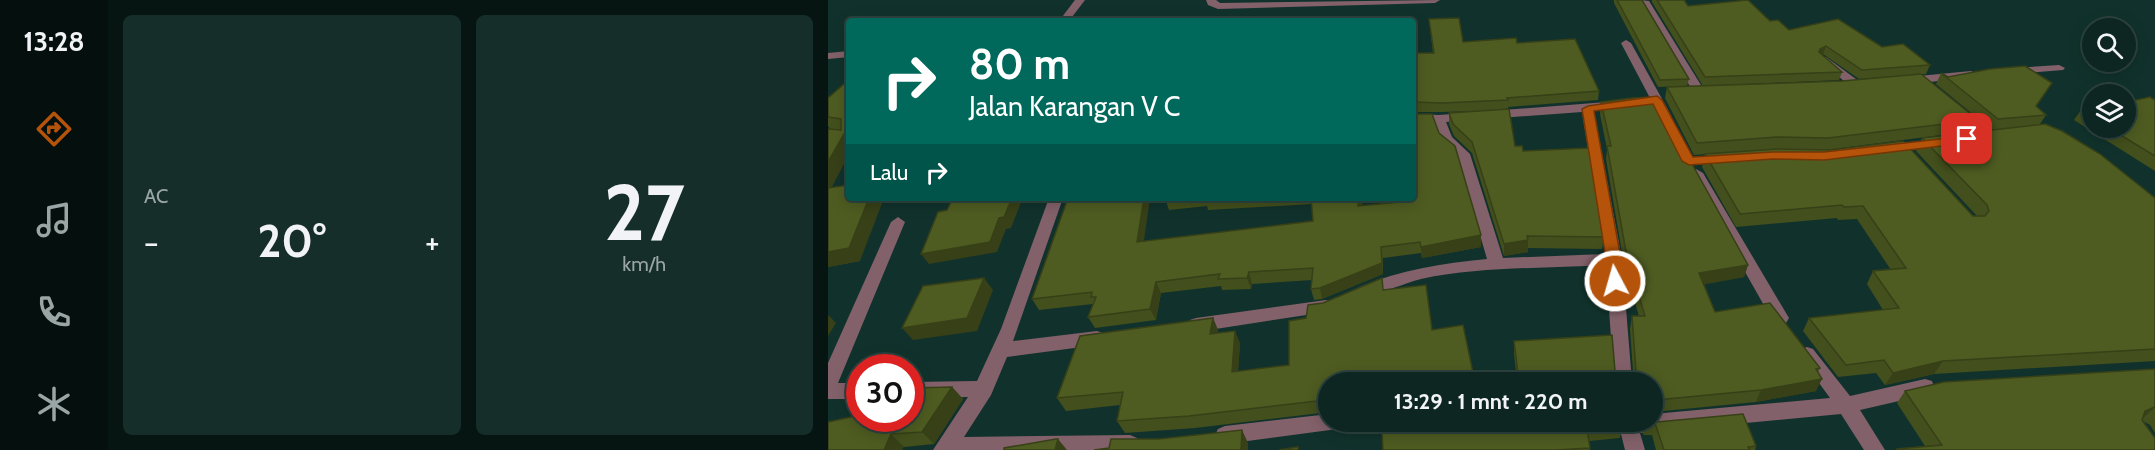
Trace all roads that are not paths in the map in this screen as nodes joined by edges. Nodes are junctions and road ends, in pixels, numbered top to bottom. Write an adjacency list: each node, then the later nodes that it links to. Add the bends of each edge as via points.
1 (1080, 0): 5 (street)
2 (1211, 0): 3 (street, via 1218,6)
3 (1435, 0)
4 (1644, 1): 14 (street)
5 (1066, 18)
6 (1626, 44): 16 (street)
7 (846, 54): 8 (street)
8 (828, 56)
9 (1824, 59): 13 (street, via 1862,84)
10 (2059, 68): 11 (street)
11 (1920, 80): 12 (street); 15 (street)
12 (1899, 82)
13 (1838, 86)
14 (1697, 90)
15 (1937, 94)
16 (1651, 98): 18 (street); 21 (street)
17 (1954, 108): 22 (street, via 1994,136)
18 (1588, 109): 20 (street); 28 (street)
19 (1416, 118): 20 (street)
20 (1439, 119): 29 (street, via 1446,139 1463,154)
21 (1673, 130)
22 (1902, 148): 23 (street); 25 (street)
23 (1880, 150)
24 (1731, 158): 40 (street, via 1686,156 1772,307)
25 (1917, 165)
26 (1055, 201): 32 (street)
27 (898, 222): 34 (street)
28 (1614, 259): 29 (street); 33 (street)
29 (1497, 266): 30 (street, via 1431,271 1389,280 1325,307)
30 (1176, 328)
31 (1118, 335): 32 (street)
32 (1002, 350): 36 (street)
33 (1622, 372)
34 (828, 384)
35 (1944, 384): 40 (street)
36 (984, 389): 37 (street); 46 (street)
37 (924, 390)
38 (828, 391): 39 (street)
39 (846, 391)
40 (1846, 405): 41 (street); 49 (street)
41 (1663, 420)
42 (1318, 424): 44 (street)
43 (1630, 432): 48 (street)
44 (1206, 437)
45 (1148, 442): 47 (street)
46 (945, 448): 47 (street)
47 (1078, 448)
48 (1635, 450)
49 (1875, 450)

